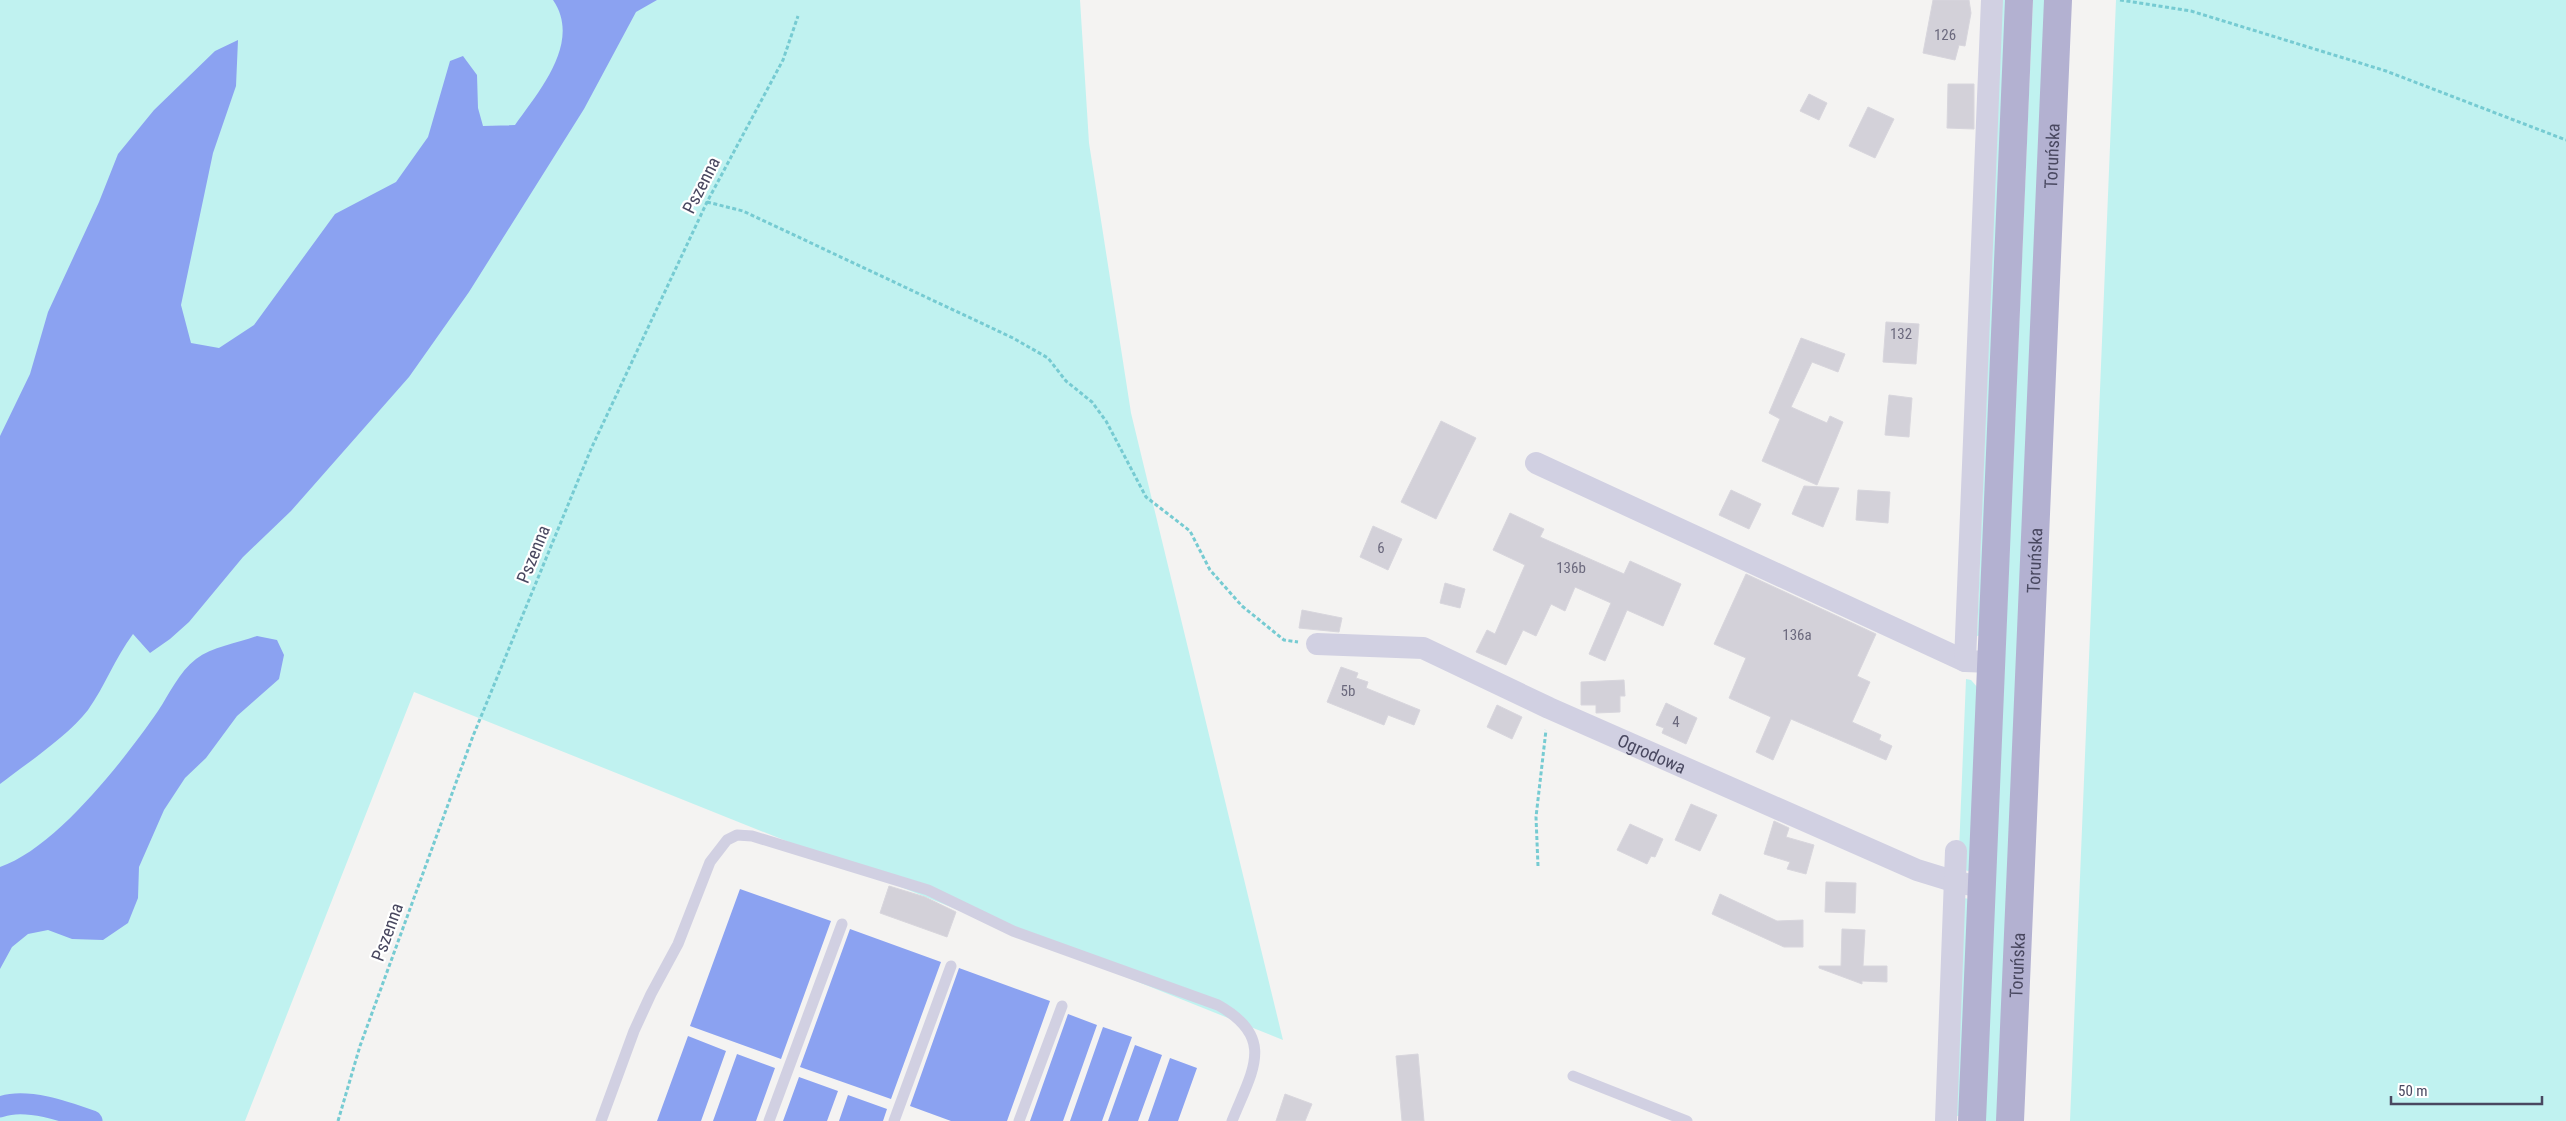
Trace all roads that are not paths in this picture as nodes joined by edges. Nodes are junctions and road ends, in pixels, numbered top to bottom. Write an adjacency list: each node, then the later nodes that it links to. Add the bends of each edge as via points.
1 (1992, 0): 6 (street)
2 (2019, 0): 6 (main road)
3 (2058, 0): 21 (main road, Toruńska)
4 (1536, 463): 6 (street)
5 (1317, 644): 8 (street, Ogrodowa, via 1423,648 1549,708 1917,870)
6 (1978, 661): 8 (main road)
7 (1956, 851): 8 (street)
8 (1969, 884): 19 (street); 20 (main road)
9 (842, 924): 14 (lane)
10 (951, 966): 15 (lane)
11 (1062, 1006): 16 (lane)
12 (1573, 1076): 18 (lane)
13 (601, 1121): 17 (lane, via 634,1031 678,944 710,862 727,840 737,835 752,836 928,890 1013,931 1236,1014 1253,1036 1255,1050 1254,1065)
14 (769, 1121)
15 (894, 1121)
16 (1019, 1121)
17 (1232, 1121)
18 (1687, 1121)
19 (1946, 1121)
20 (1972, 1121)
21 (2010, 1121)

